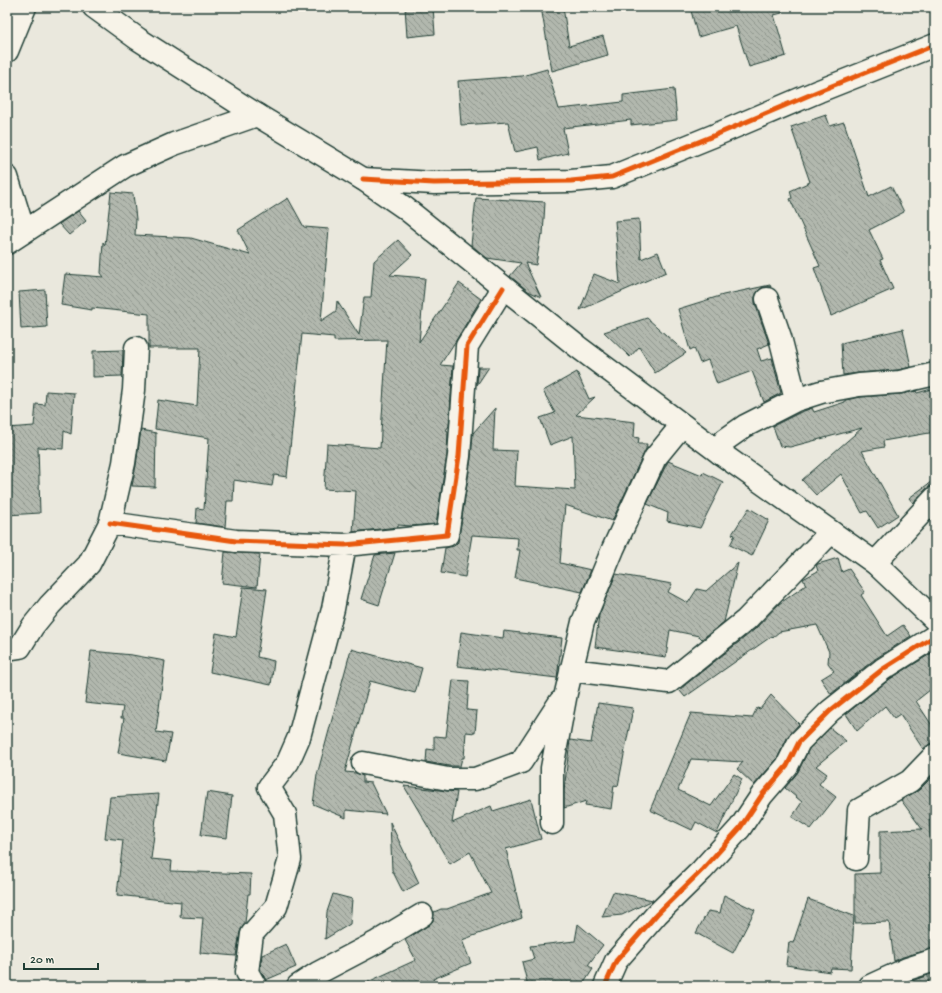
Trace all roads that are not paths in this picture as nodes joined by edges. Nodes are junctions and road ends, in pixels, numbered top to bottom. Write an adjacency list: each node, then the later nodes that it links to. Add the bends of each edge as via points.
1 (25, 7): 4 (street)
2 (94, 7): 5 (street, via 138,39)
3 (935, 45): 7 (street, via 612,177 571,181 434,183)
4 (7, 51)
5 (257, 115): 7 (street); 8 (street, via 174,144 125,166)
6 (7, 177): 8 (street)
7 (363, 179): 9 (street, via 405,208)
8 (15, 238)
9 (503, 288): 14 (street); 19 (street, via 467,346 459,456 447,535)
10 (767, 299): 13 (street, via 780,337)
11 (136, 348): 17 (street, via 134,390 125,456)
12 (935, 374): 13 (street, via 900,382 821,392)
13 (796, 400): 15 (street, via 745,426 725,440)
14 (682, 425): 15 (street); 24 (street, via 655,458 613,549 583,622)
15 (720, 453): 18 (street)
16 (935, 498): 20 (street)
17 (110, 523): 19 (street, via 236,541); 23 (street, via 89,564 50,605 20,647)
18 (831, 532): 20 (street); 24 (street, via 746,620 669,682)
19 (345, 545): 32 (street, via 331,616 299,737 288,762 270,787 285,814 290,859 276,907 252,934 248,972)
20 (875, 563): 21 (street)
21 (935, 620)
22 (935, 636): 34 (street, via 883,669 830,711 799,742 787,766 762,795 740,828 702,870 656,914 616,961)
23 (7, 649)
24 (571, 670): 25 (street)
25 (566, 693): 27 (street, via 521,762 475,779 448,779); 28 (street, via 552,768)
26 (935, 755): 29 (street, via 910,780 859,810)
27 (363, 763)
28 (552, 823)
29 (856, 859)
30 (422, 915): 33 (street)
31 (935, 960): 35 (street, via 907,969)
32 (255, 986)
33 (298, 986)
34 (605, 986)
35 (870, 986)

